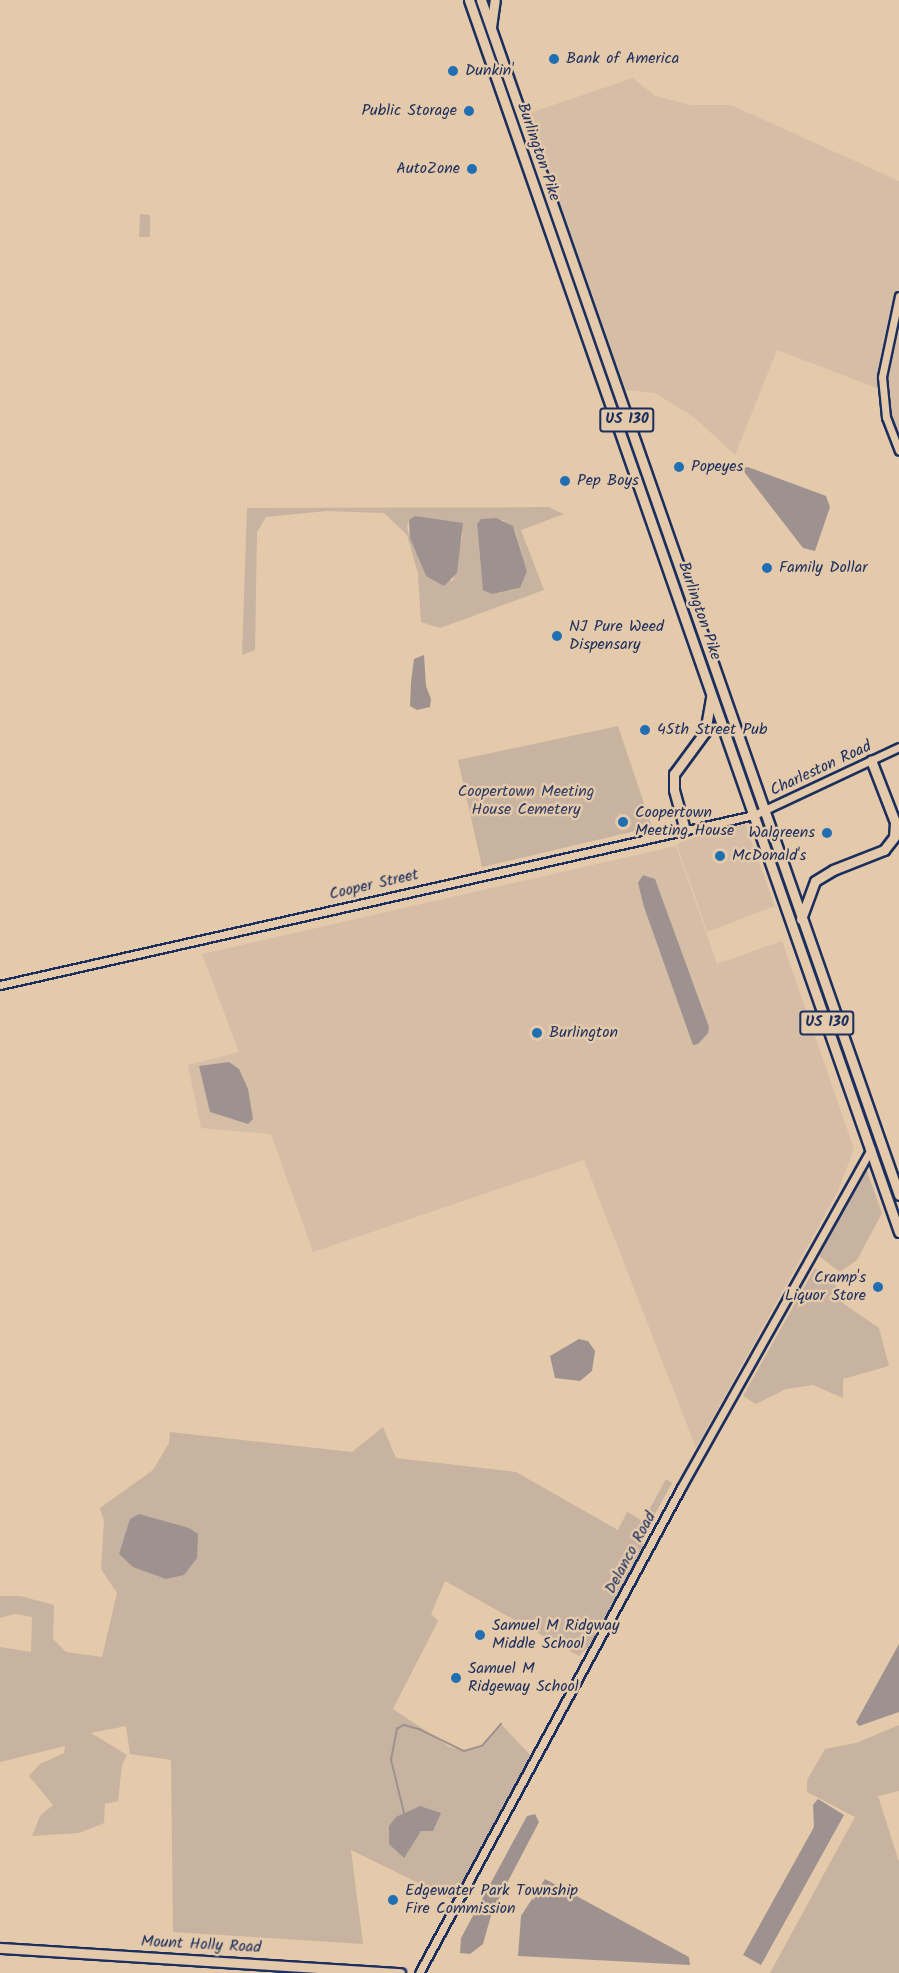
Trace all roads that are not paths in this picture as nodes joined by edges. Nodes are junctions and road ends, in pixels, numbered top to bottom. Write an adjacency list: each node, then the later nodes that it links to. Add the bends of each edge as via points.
1 (469, 0): 7 (main road, Burlington Pike / US 130)
2 (481, 0): 4 (main road, Burlington Pike / US 130)
3 (495, 0): 4 (main road)
4 (490, 30): 10 (main road, Burlington Pike / US 130)
5 (899, 296): 6 (street, via 882,376 886,417)
6 (899, 451)
7 (711, 691): 10 (main road, Burlington Pike / US 130); 11 (main road, via 705,732 674,774 674,790)
8 (899, 747): 9 (street, Charleston Road)
9 (871, 760): 10 (street, Charleston Road); 12 (main road, via 895,822 894,837 884,850 815,881)
10 (758, 813): 11 (street, Cooper Street); 12 (main road, Burlington Pike / US 130); 14 (main road, Burlington Pike / US 130)
11 (685, 830): 13 (street, Cooper Street)
12 (801, 918): 15 (main road, Burlington Pike / US 130)
13 (0, 985)
14 (871, 1149): 16 (main road, Burlington Pike / US 130); 20 (street, Delanco Road, via 682,1486)
15 (899, 1195)
16 (897, 1221): 17 (main road, Burlington Pike / US 130)
17 (899, 1232)
18 (0, 1948): 19 (main road, Mount Holly Road)
19 (400, 1973)
20 (419, 1973)

